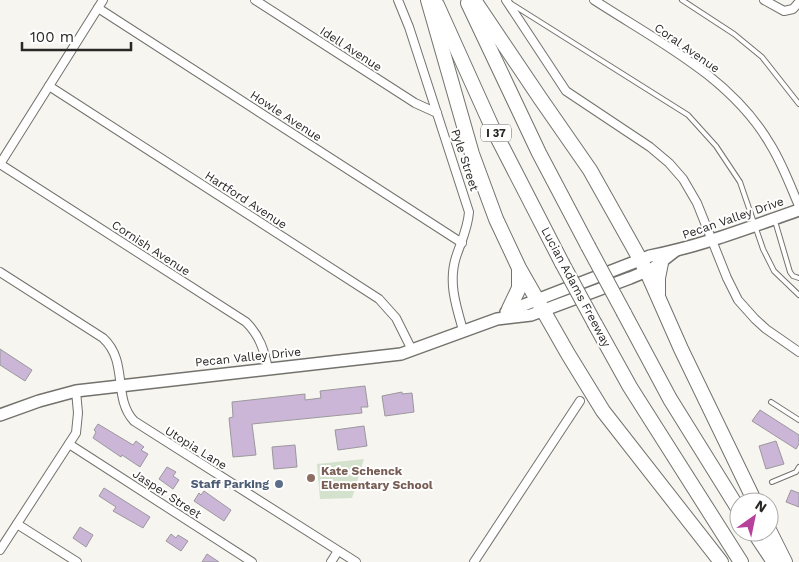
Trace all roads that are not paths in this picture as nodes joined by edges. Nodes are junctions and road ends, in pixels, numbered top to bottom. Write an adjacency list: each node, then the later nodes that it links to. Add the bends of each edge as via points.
1 (103, 0): 13 (street)
2 (255, 0): 16 (street, Idell Avenue, via 415,104)
3 (398, 0): 16 (street, Pyle Street)
4 (428, 0): 26 (highway, via 472,154 496,219)
5 (435, 0): 60 (highway, Lucian Adams Freeway / I 37, bridge, via 492,127 595,324 630,388)
6 (467, 0): 48 (highway, I 37, bridge, via 535,145 588,246 670,399)
7 (474, 0): 25 (highway, via 590,170)
8 (506, 0): 20 (lane, via 688,115 716,146 740,182); 21 (street, via 566,91 633,134 670,163 697,203)
9 (594, 0): 18 (street, Coral Avenue, via 702,70 744,108 770,143)
10 (682, 0): 15 (lane, via 762,57)
11 (764, 0): 12 (street, via 784,11 793,9)
12 (799, 2)
13 (98, 8): 14 (street); 22 (street, Howle Avenue)
14 (49, 86): 17 (street); 35 (street, Hartford Avenue, via 379,299 396,318)
15 (799, 104)
16 (438, 113): 22 (street, Pyle Street, via 469,212)
17 (0, 164): 37 (street, Cornish Avenue, via 246,322 262,343)
18 (799, 208): 19 (main road, Pecan Valley Drive)
19 (775, 218): 20 (main road, Pecan Valley Drive); 28 (lane, via 790,272)
20 (756, 225): 21 (main road, Pecan Valley Drive); 29 (lane, via 774,271)
21 (712, 241): 23 (main road, Pecan Valley Drive); 36 (street, via 744,308 766,329)
22 (462, 243): 34 (street, Pyle Street, via 453,284)
23 (675, 251): 24 (main road, Pecan Valley Drive); 25 (main road, Pecan Valley Drive)
24 (661, 263): 25 (main road, Pecan Valley Drive); 30 (highway)
25 (643, 266): 30 (highway); 31 (main road, Pecan Valley Drive)
26 (519, 268): 31 (highway); 32 (highway, via 519,288)
27 (0, 272): 38 (street, Utopia Lane, via 110,345 117,359)
28 (799, 278)
29 (799, 295)
30 (658, 297): 47 (highway)
31 (540, 305): 32 (main road, Pecan Valley Drive); 33 (main road, Pecan Valley Drive, via 532,315); 59 (highway, via 603,411)
32 (509, 309): 33 (main road, Pecan Valley Drive)
33 (497, 319): 34 (main road, Pecan Valley Drive)
34 (464, 330): 35 (main road, Pecan Valley Drive)
35 (412, 350): 37 (main road, Pecan Valley Drive, via 389,356)
36 (799, 352)
37 (268, 369): 38 (main road, Pecan Valley Drive)
38 (122, 385): 39 (main road, Pecan Valley Drive); 53 (street, Utopia Lane, via 126,410 140,426)
39 (76, 391): 42 (main road, Pecan Valley Drive, via 39,400); 44 (street, via 77,427)
40 (580, 401): 58 (street)
41 (771, 402): 43 (lane)
42 (0, 415)
43 (799, 420)
44 (69, 444): 49 (street); 55 (street, Jasper Street)
45 (799, 467): 46 (lane, via 796,472)
46 (772, 482)
47 (750, 492)
48 (729, 494)
49 (17, 524): 52 (street); 54 (street)
50 (761, 542): 61 (highway)
51 (775, 542): 62 (highway)
52 (0, 550)
53 (338, 551): 56 (street); 57 (street, Utopia Lane)
54 (77, 562)
55 (252, 562)
56 (331, 562)
57 (356, 562)
58 (474, 562)
59 (721, 562)
60 (741, 562)
61 (774, 562)
62 (785, 562)

